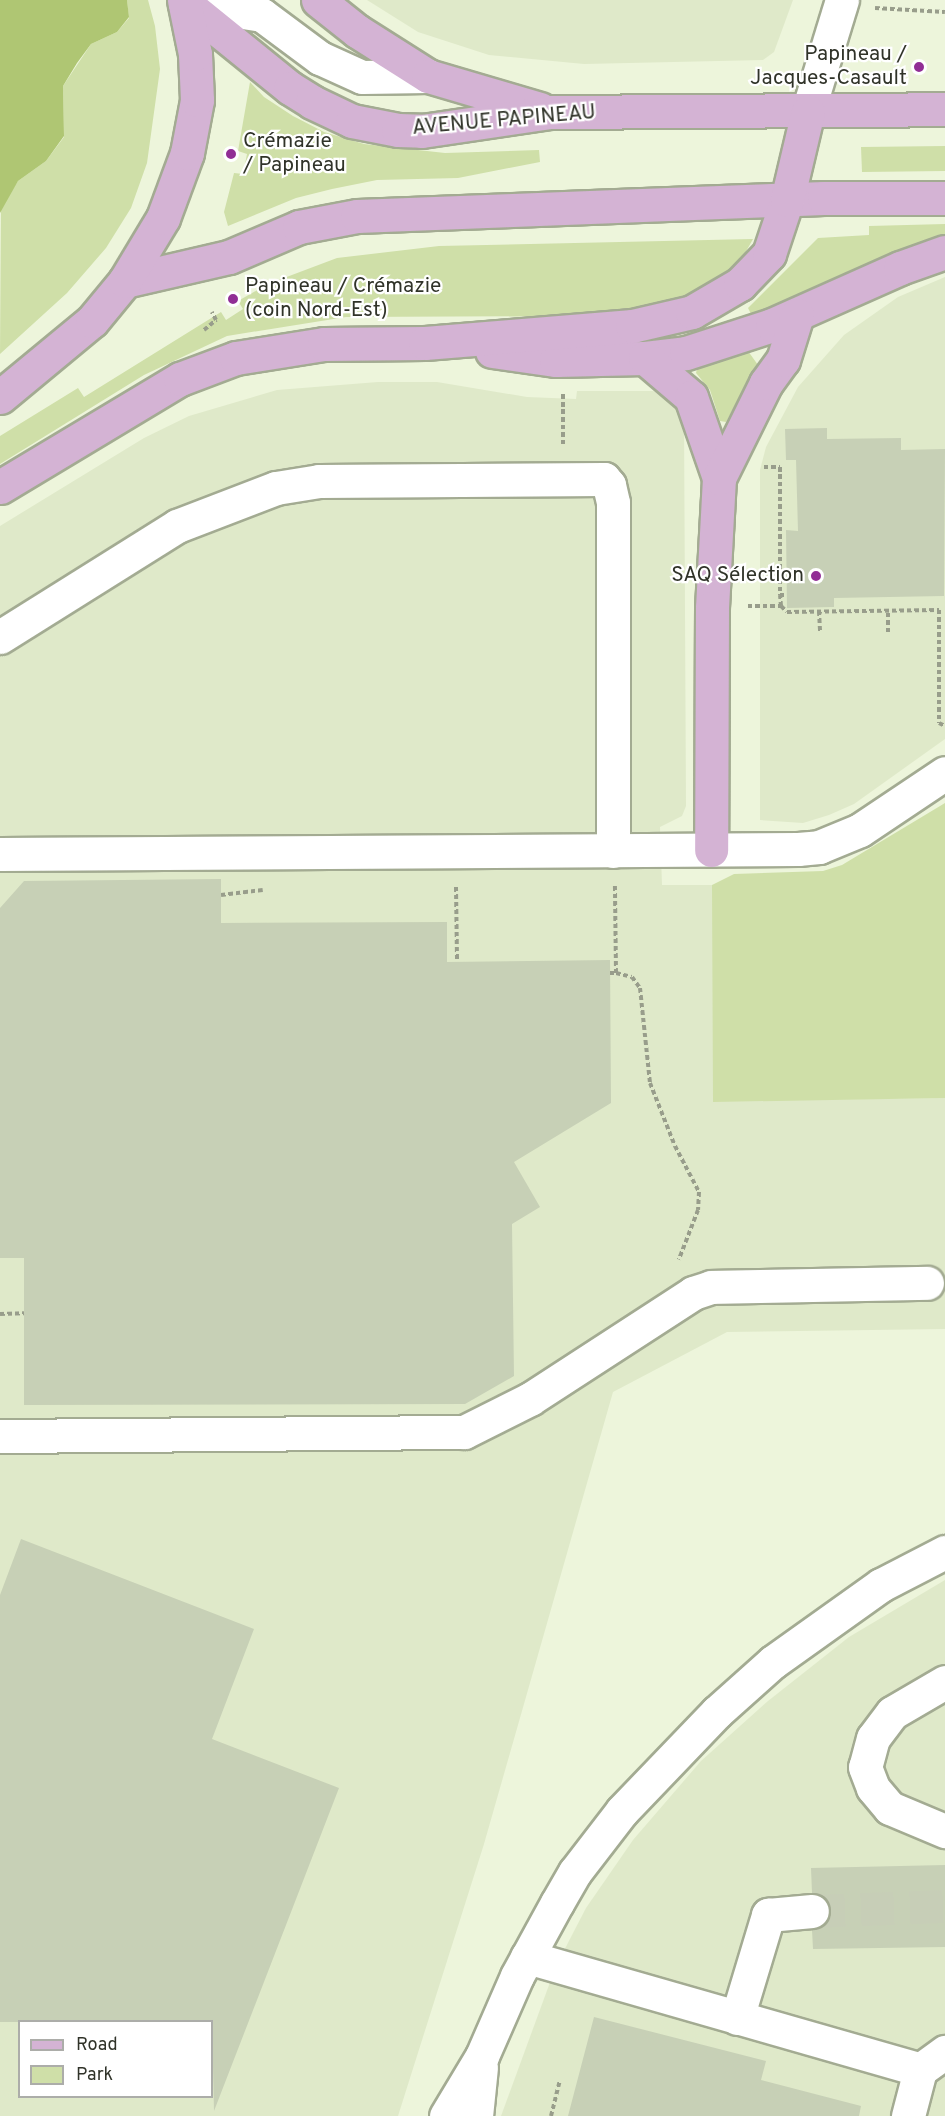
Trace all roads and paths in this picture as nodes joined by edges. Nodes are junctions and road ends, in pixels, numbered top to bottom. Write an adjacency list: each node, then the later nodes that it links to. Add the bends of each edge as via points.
1 (318, 0): 6 (main road, via 357,32)
2 (842, 0): 8 (street)
3 (184, 2): 6 (street, via 262,15 320,58 362,77); 9 (main road, AVENUE PAPINEAU, via 290,88 352,121 422,132); 13 (main road, via 195,54 194,123 163,218)
4 (879, 9): 5 (path)
5 (945, 12)
6 (428, 76): 9 (main road)
7 (945, 109): 8 (main road, AVENUE PAPINEAU)
8 (808, 111): 9 (main road, AVENUE PAPINEAU); 11 (main road)
9 (551, 112)
10 (945, 198): 11 (main road)
11 (787, 200): 13 (main road, via 357,216 299,227 229,257); 15 (main road, via 773,245 760,265 717,299 692,312 648,324)
12 (945, 252): 14 (main road)
13 (125, 281): 18 (main road, via 73,339)
14 (797, 315): 16 (main road, via 716,345); 21 (main road, via 783,360 766,383)
15 (425, 343): 16 (main road, via 556,360); 22 (main road, via 305,346 266,351 211,366 114,417)
16 (645, 358): 21 (main road, via 691,398)
17 (563, 394): 19 (path)
18 (0, 397)
19 (562, 428)
20 (754, 467): 23 (path, via 780,467)
21 (719, 478): 34 (main road, via 712,608)
22 (0, 487)
23 (780, 595): 24 (path); 26 (path)
24 (787, 595)
25 (738, 606): 26 (path)
26 (780, 606): 27 (path, via 787,612)
27 (819, 611): 28 (path); 29 (path)
28 (888, 611): 30 (path); 32 (path, via 939,610 939,723)
29 (820, 632)
30 (888, 632)
31 (0, 637): 36 (street, via 177,526 276,488 319,481 604,479 613,503)
32 (945, 726)
33 (945, 773): 34 (street, via 841,840 798,849)
34 (711, 850): 36 (street)
35 (0, 854): 36 (street)
36 (614, 865): 39 (path, via 613,973 632,977 640,988 650,1083 675,1146 699,1192 698,1210)
37 (455, 880): 38 (path)
38 (457, 962)
39 (690, 1231)
40 (927, 1283): 43 (street, via 711,1287 693,1293 530,1399 464,1432)
41 (24, 1313): 42 (path)
42 (0, 1314)
43 (0, 1436)
44 (945, 1552): 48 (street, via 881,1585 829,1619 717,1712 600,1838 575,1872)
45 (945, 1682): 46 (street, via 892,1713 873,1738 865,1767 873,1788 890,1808)
46 (945, 1831)
47 (812, 1911): 49 (street, via 768,1915)
48 (527, 1957): 49 (street); 50 (street)
49 (737, 2018): 51 (street)
50 (482, 2056): 53 (street); 54 (street)
51 (933, 2061): 56 (street)
52 (560, 2080): 55 (path)
53 (446, 2116)
54 (476, 2116)
55 (551, 2116)
56 (908, 2116)

